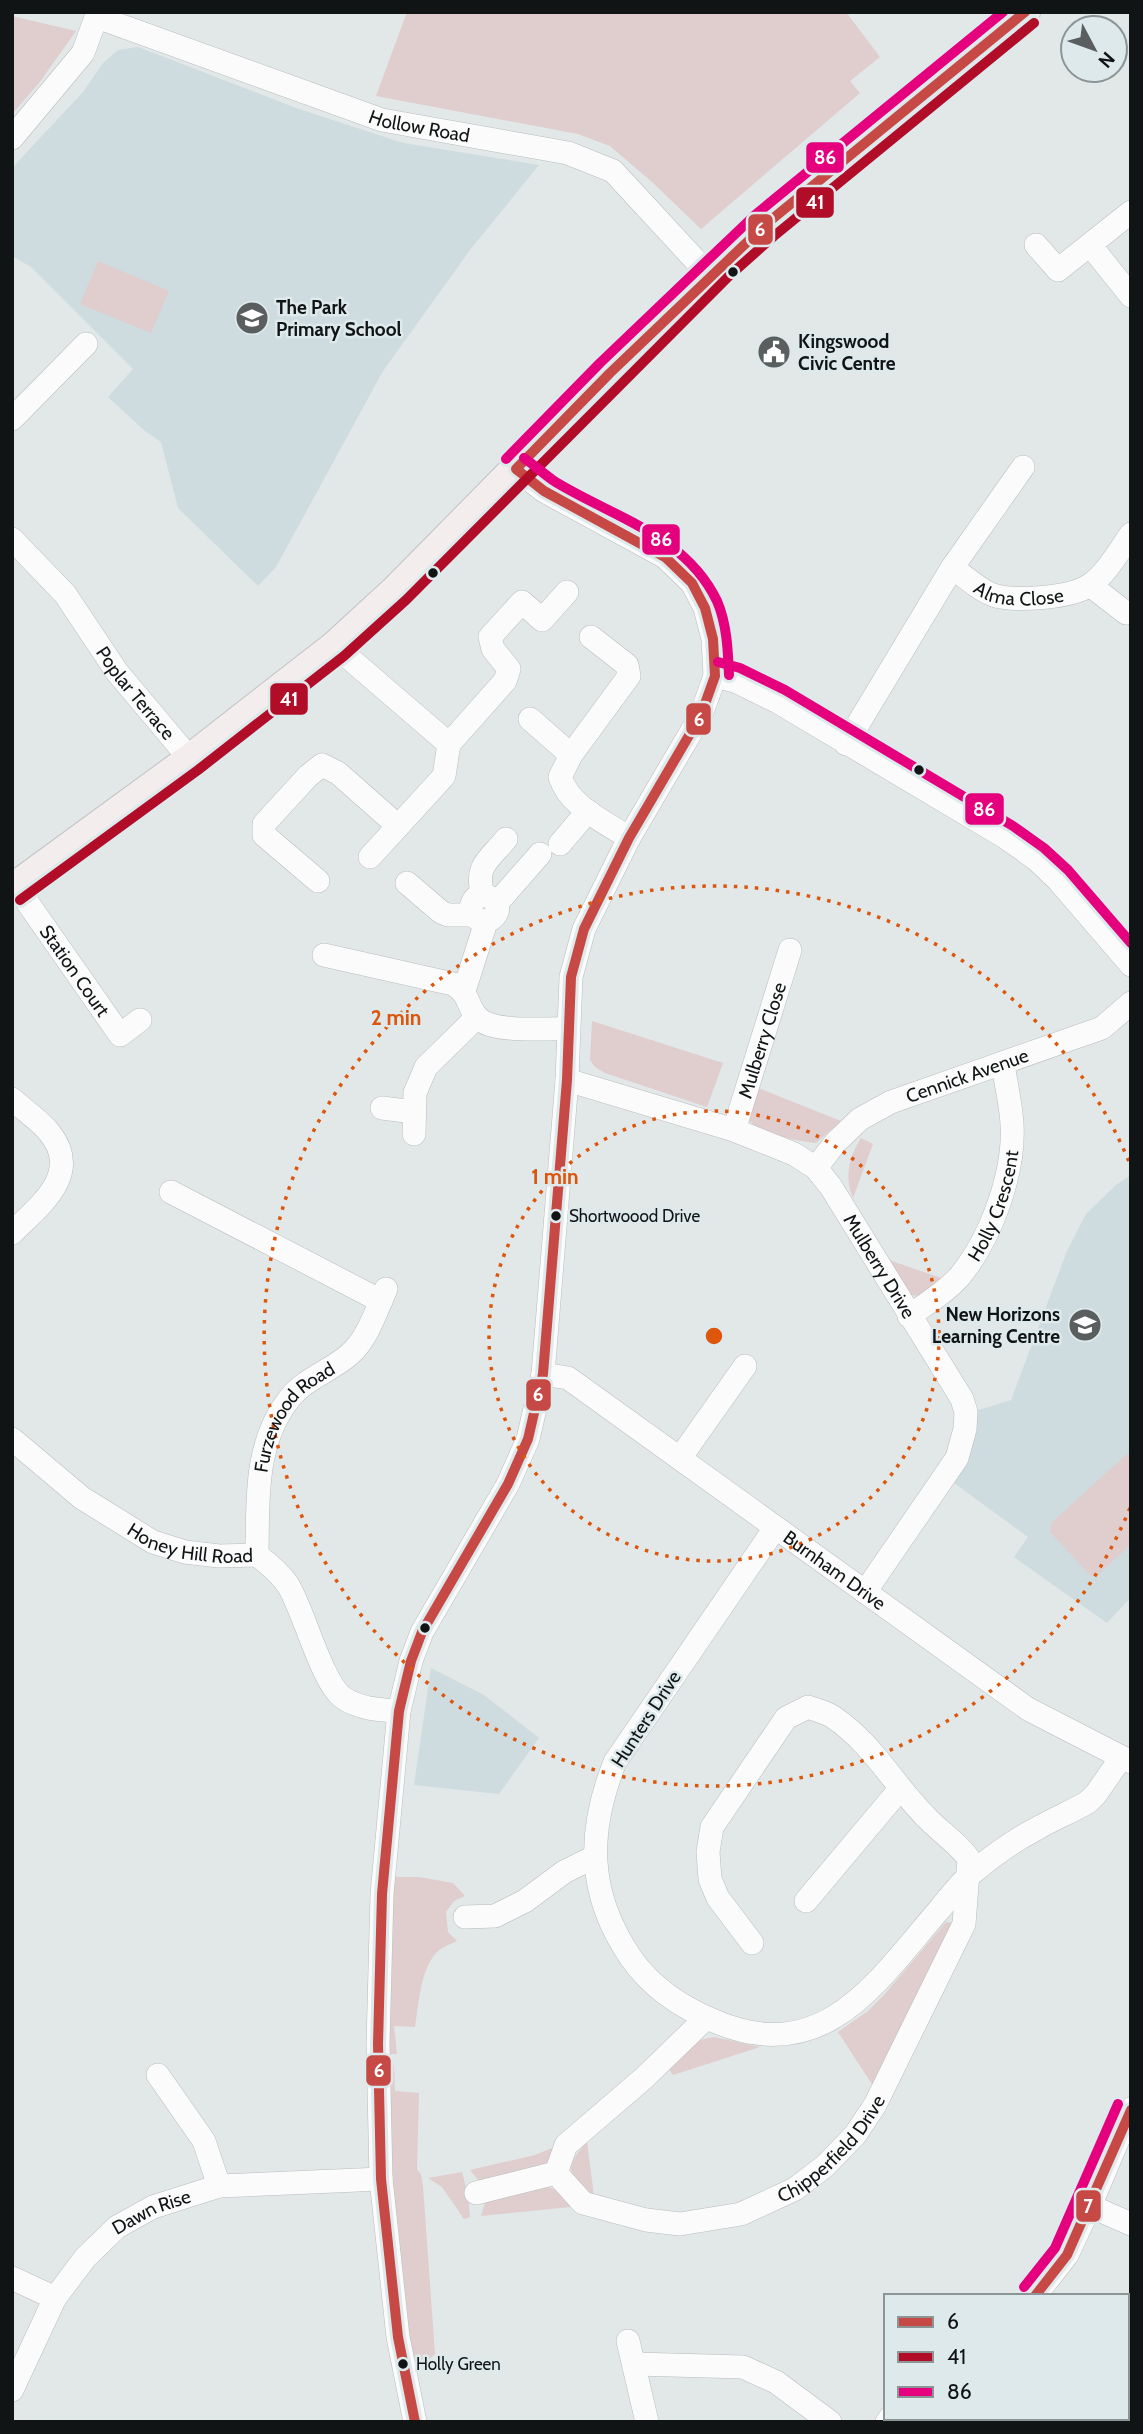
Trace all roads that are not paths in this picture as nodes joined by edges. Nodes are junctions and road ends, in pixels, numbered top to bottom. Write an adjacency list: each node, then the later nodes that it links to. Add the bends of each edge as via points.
1 (1025, 12): 7 (main road)
2 (98, 14): 3 (street, via 83,53); 7 (street, Hollow Road, via 382,120 568,153 613,171)
3 (12, 138)
4 (1131, 212): 6 (street)
5 (1036, 244): 6 (street, via 1058,270)
6 (1090, 245): 8 (street)
7 (709, 276): 12 (main road)
8 (1131, 296)
9 (86, 344): 10 (street)
10 (12, 419)
11 (1023, 467): 15 (street)
12 (516, 468): 20 (main road); 21 (street, via 544,491 665,557 692,583 713,639)
13 (1131, 534): 16 (street, Alma Close)
14 (12, 539): 26 (street, Poplar Terrace, via 65,594 117,672)
15 (952, 568): 16 (street, Alma Close, via 992,594 1018,599 1075,593); 24 (street)
16 (1090, 585): 18 (street, Alma Close)
17 (566, 592): 23 (street, via 542,620 522,602 490,637 493,649 509,669 505,681)
18 (1126, 613)
19 (591, 637): 25 (street, via 627,665 629,676)
20 (335, 646): 23 (street); 26 (main road)
21 (715, 676): 24 (street, via 778,702); 29 (street, via 701,715)
22 (530, 719): 25 (street)
23 (449, 744): 28 (street, via 444,776)
24 (846, 744): 38 (street, via 1036,859)
25 (571, 755): 27 (street, via 560,777 577,804)
26 (190, 759): 34 (main road)
27 (588, 811): 29 (street); 35 (street)
28 (398, 826): 31 (street); 32 (street, via 323,765 264,824 264,835)
29 (629, 838): 43 (street, via 584,929 571,978)
30 (506, 839): 35 (street, via 481,869 478,880)
31 (370, 857)
32 (317, 881)
33 (407, 883): 35 (street, via 448,915)
34 (14, 887): 42 (street, Station Court, via 120,1035)
35 (484, 908): 39 (street)
36 (790, 950): 48 (street, Mulberry Close)
37 (324, 955): 39 (street)
38 (1131, 965)
39 (464, 990): 41 (street)
40 (1131, 1003): 44 (street, Cennick Avenue, via 1102,1028)
41 (477, 1017): 43 (street, via 491,1027); 47 (street, via 426,1067 415,1093 414,1123)
42 (140, 1020)
43 (567, 1029): 45 (street)
44 (1003, 1065): 49 (street, Cennick Avenue, via 891,1102 860,1119); 52 (street, Holly Crescent, via 1013,1125 1001,1199 985,1239 961,1274)
45 (567, 1080): 48 (street, Mulberry Drive); 54 (street)
46 (12, 1099): 51 (street, via 47,1130 58,1144 62,1161 59,1181)
47 (382, 1108)
48 (734, 1130): 49 (street, Mulberry Drive)
49 (816, 1168): 52 (street, Mulberry Drive)
50 (171, 1192): 58 (street, Furzewood Road, via 383,1295 363,1339 349,1355 290,1398 268,1433 259,1477)
51 (12, 1233)
52 (909, 1316): 59 (street, Mulberry Drive, via 962,1398 965,1429 957,1458)
53 (745, 1366): 56 (street)
54 (543, 1374): 56 (street, Burnham Drive, via 568,1378); 60 (street, via 528,1439 508,1484 422,1632)
55 (12, 1439): 58 (street, Honey Hill Road, via 82,1498 153,1542 185,1552)
56 (680, 1458): 57 (street, Burnham Drive)
57 (775, 1528): 59 (street, Burnham Drive); 63 (street, Hunters Drive, via 615,1762 602,1794)
58 (257, 1555): 60 (street, Honey Hill Road, via 289,1586 340,1695 358,1706)
59 (865, 1592): 61 (street, Burnham Drive, via 1028,1709)
60 (399, 1711): 72 (street, via 382,1894)
61 (1126, 1760): 64 (street, via 1088,1802 1010,1844)
62 (900, 1789): 64 (street, via 964,1851); 65 (street); 67 (street, via 864,1741 832,1716 808,1707 786,1718 712,1827 708,1852 710,1878 718,1898)
63 (594, 1857): 66 (street, via 495,1916); 68 (street, Hunters Drive, via 618,1939 668,1998)
64 (969, 1875): 68 (street, via 842,2014 811,2029 781,2036 743,2033); 71 (street, Chipperfield Drive, via 964,1924 875,2105 825,2166 795,2189 741,2214 680,2224 583,2203)
65 (806, 1901)
66 (465, 1917)
67 (752, 1942)
68 (706, 2018): 71 (street, via 566,2145)
69 (158, 2075): 73 (street, via 204,2141)
70 (1131, 2109): 75 (street)
71 (556, 2173): 74 (street)
72 (381, 2179): 73 (street, Dawn Rise); 83 (street, via 397,2337)
73 (219, 2186): 79 (street, Dawn Rise, via 153,2207 117,2227)
74 (476, 2193)
75 (1090, 2206): 76 (street); 78 (street, via 1067,2255)
76 (1131, 2224)
77 (12, 2278): 79 (street)
78 (1037, 2294)
79 (55, 2298): 82 (street, Dawn Rise)
80 (628, 2341): 81 (street)
81 (635, 2364): 84 (street); 85 (street, via 743,2367 776,2382)
82 (12, 2390)
83 (415, 2422)
84 (647, 2422)
85 (830, 2422)

